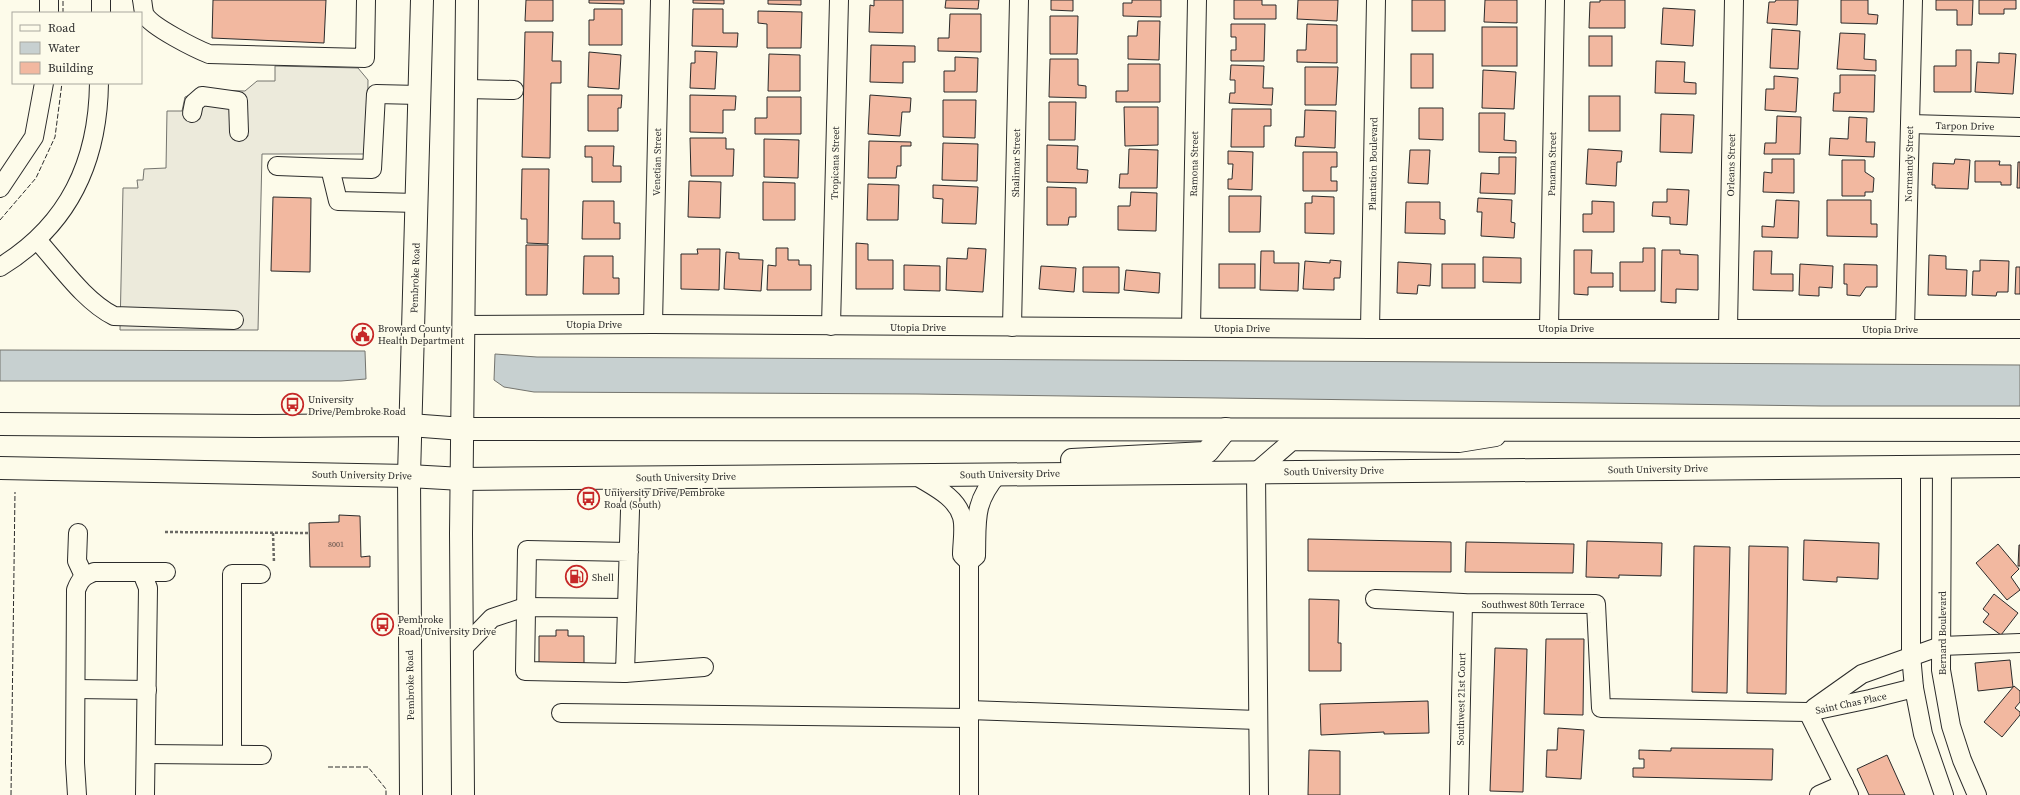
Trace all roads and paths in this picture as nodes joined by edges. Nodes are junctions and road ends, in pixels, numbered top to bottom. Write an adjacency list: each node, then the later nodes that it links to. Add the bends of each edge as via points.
1 (49, 0): 15 (street)
2 (101, 0): 16 (street)
3 (142, 0): 4 (street, via 146,16 157,25 209,54 365,58)
4 (366, 0)
5 (422, 0): 21 (main road, Pembroke Road)
6 (467, 0): 19 (main road)
7 (660, 0): 33 (street, Venetian Street)
8 (839, 0): 35 (street, Tropicana Street)
9 (1018, 0): 36 (street, Shalimar Street)
10 (1197, 0): 37 (street, Ramona Street)
11 (1376, 0): 39 (street, Plantation Boulevard)
12 (1555, 0): 38 (street, Panama Street)
13 (1734, 0): 40 (street, Orleans Street)
14 (1912, 0): 23 (street, Normandy Street)
15 (49, 12)
16 (101, 12)
17 (44, 84): 28 (street, via 34,137)
18 (99, 84): 30 (street, via 96,130 86,166 68,200)
19 (466, 89): 20 (street); 34 (main road)
20 (514, 90)
21 (419, 95): 27 (street, via 376,94 372,169); 29 (main road, Pembroke Road)
22 (192, 113): 25 (street, via 194,103 202,96 238,101)
23 (1910, 124): 24 (street, Tarpon Drive); 41 (street, Normandy Street)
24 (2020, 127)
25 (239, 132)
26 (277, 166): 27 (street)
27 (330, 168): 29 (street, via 338,201)
28 (0, 188)
29 (417, 203): 44 (main road, Pembroke Road)
30 (36, 240): 31 (street); 32 (street, via 91,300 114,316)
31 (0, 267)
32 (234, 320)
33 (653, 324): 34 (street, Utopia Drive); 35 (street, Utopia Drive)
34 (464, 325): 45 (main road)
35 (832, 326): 36 (street, Utopia Drive)
36 (1012, 327): 37 (street, Utopia Drive)
37 (1191, 327): 39 (street, Utopia Drive)
38 (1549, 328): 39 (street, Utopia Drive); 40 (street, Utopia Drive)
39 (1370, 329)
40 (1728, 329): 41 (street, Utopia Drive)
41 (1905, 329): 42 (street, Utopia Drive)
42 (2020, 329)
43 (0, 424): 44 (main road)
44 (410, 425): 45 (main road); 57 (main road, Pembroke Road)
45 (463, 429): 46 (main road); 59 (main road)
46 (1226, 429): 47 (main road); 56 (main road, via 1205,453 990,464)
47 (1550, 430): 48 (main road); 53 (street, via 1459,443 1292,440)
48 (2020, 430)
49 (1911, 466): 50 (main road, South University Drive); 53 (main road, South University Drive); 77 (street)
50 (1942, 466): 51 (main road, South University Drive); 75 (street, Bernard Boulevard)
51 (2020, 466)
52 (0, 468): 57 (main road, South University Drive)
53 (1256, 472): 54 (main road, South University Drive); 86 (street)
54 (998, 474): 56 (main road, South University Drive); 65 (street, via 981,498 977,518 976,556)
55 (915, 475): 56 (main road, South University Drive); 58 (main road, South University Drive); 65 (street, via 947,496 959,510 962,519 962,554)
56 (967, 475)
57 (409, 476): 59 (main road, South University Drive); 93 (main road, Pembroke Road)
58 (631, 478): 59 (main road, South University Drive); 64 (street)
59 (462, 479): 76 (main road)
60 (165, 532): 62 (path)
61 (78, 533): 69 (street, via 77,561)
62 (273, 533): 63 (path); 66 (path)
63 (308, 533)
64 (629, 552): 72 (street, via 527,550); 73 (street)
65 (969, 562): 85 (street)
66 (268, 571): 87 (street, via 232,574)
67 (166, 572): 68 (street)
68 (142, 573): 69 (street, via 94,572); 82 (street, via 148,588)
69 (84, 576): 81 (street, via 76,590)
70 (1375, 599): 71 (street, Southwest 80th Terrace)
71 (1462, 603): 83 (street, Southwest 80th Terrace, via 1596,604 1601,708); 97 (street, Southwest 21st Court)
72 (525, 607): 73 (street); 76 (street, via 492,618); 79 (street, via 525,671)
73 (627, 608): 79 (street)
74 (2020, 643): 75 (street)
75 (1941, 646): 77 (street); 100 (street, Bernard Boulevard, via 1943,683 1951,726)
76 (462, 649): 94 (main road)
77 (1911, 655): 80 (street); 83 (street, Saint Chas Place, via 1862,674)
78 (704, 666): 79 (street)
79 (625, 673)
80 (1914, 688): 83 (street, Saint Chas Place); 99 (street, via 1923,734)
81 (76, 689): 82 (street); 91 (street)
82 (147, 690): 88 (street)
83 (1808, 712): 90 (street)
84 (561, 713): 85 (street)
85 (969, 714): 86 (street); 95 (street)
86 (1258, 720): 96 (street)
87 (232, 753): 88 (street); 89 (street)
88 (147, 754): 92 (street)
89 (262, 755)
90 (1847, 789): 98 (street)
91 (77, 795)
92 (145, 795)
93 (411, 795)
94 (463, 795)
95 (969, 795)
96 (1259, 795)
97 (1458, 795)
98 (1820, 795)
99 (1944, 795)
100 (1977, 795)

